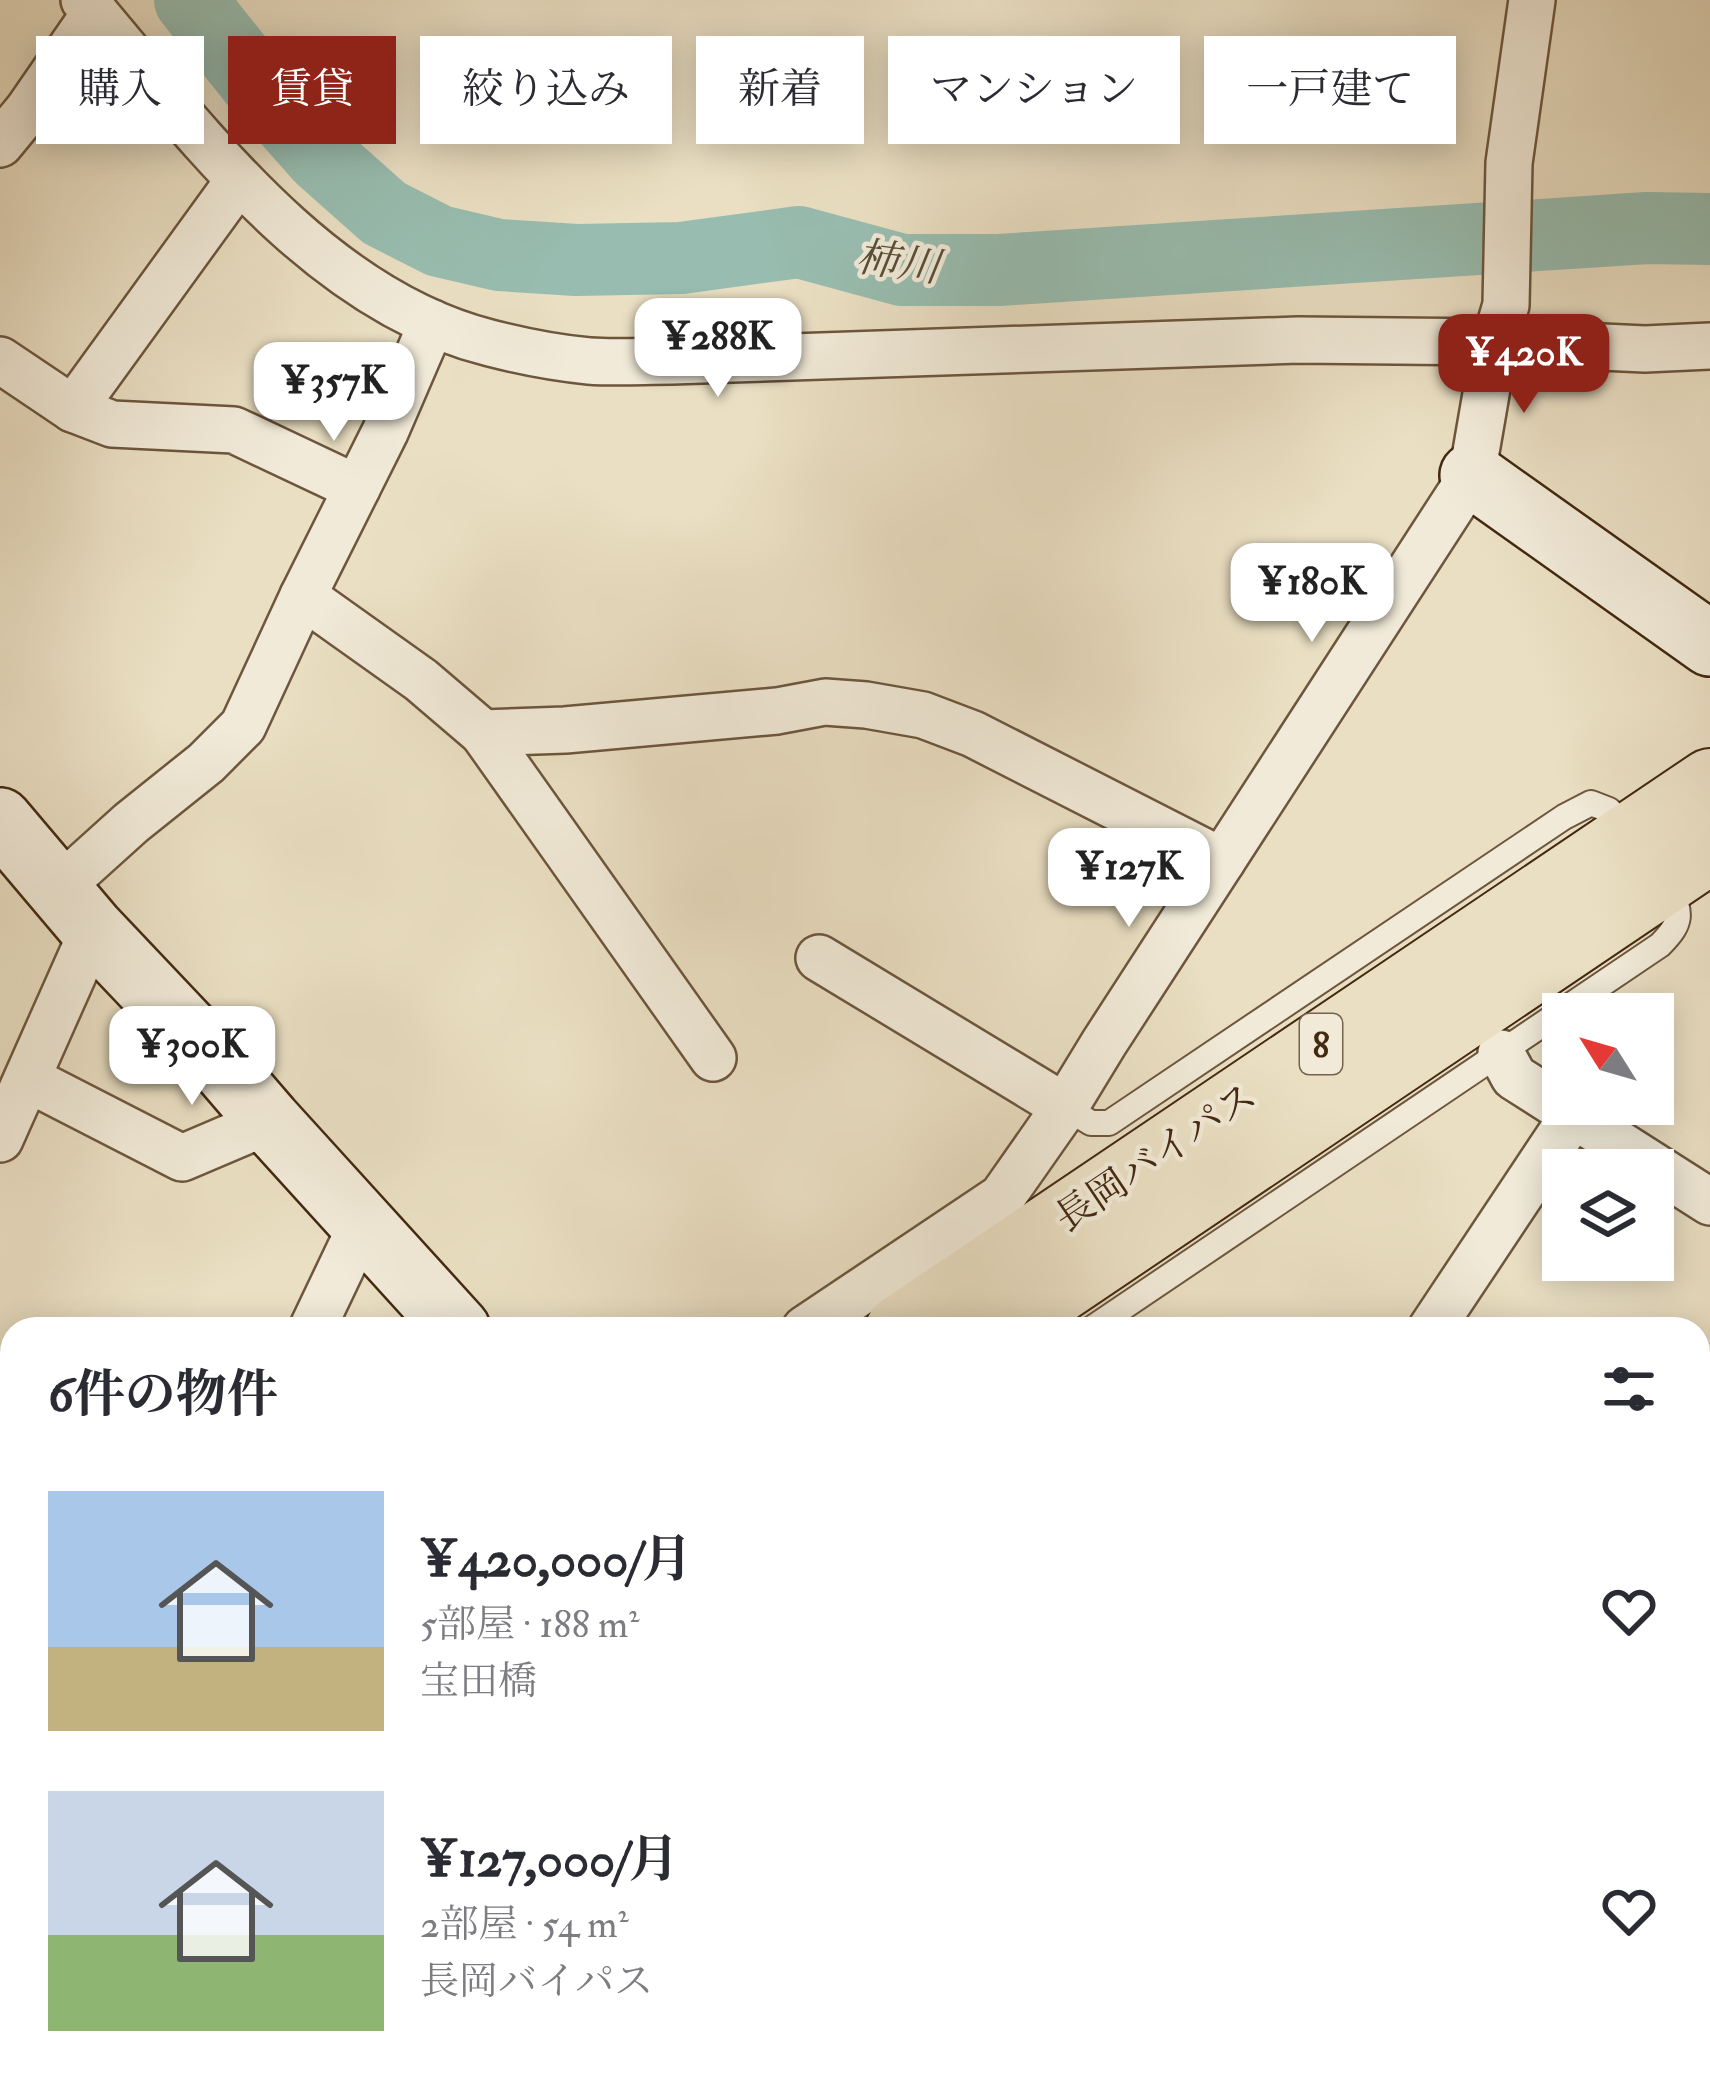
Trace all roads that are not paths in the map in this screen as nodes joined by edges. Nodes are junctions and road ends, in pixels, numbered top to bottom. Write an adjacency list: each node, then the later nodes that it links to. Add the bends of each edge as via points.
1 (1532, 0): 6 (street, via 1509,164)
2 (89, 7): 3 (street); 4 (street)
3 (9, 115)
4 (239, 180): 5 (street, via 311,247); 9 (street)
5 (432, 323): 6 (street, via 489,343 590,361 1298,340); 11 (street)
6 (1501, 324): 7 (street, via 1645,349); 10 (street)
7 (1710, 346)
8 (0, 360): 9 (street)
9 (73, 410): 11 (street, via 112,424 234,430)
10 (1472, 475): 13 (street); 18 (street)
11 (357, 488): 12 (street)
12 (303, 596): 14 (street); 19 (street, via 243,726 131,823)
13 (1710, 644)
14 (484, 733): 18 (street, via 866,705 974,734); 22 (street)
15 (1710, 782): 17 (highway, 長岡バイパス / 8)
16 (4, 830): 19 (street)
17 (1670, 855): 21 (lane, via 1676,929); 25 (lane, via 1591,802 1109,1123 1090,1123); 32 (highway, 長岡バイパス / 8)
18 (1222, 861): 25 (street)
19 (76, 909): 23 (street); 26 (street)
20 (819, 958): 25 (street)
21 (1501, 1053): 24 (street, via 1514,1077); 32 (lane)
22 (713, 1058)
23 (28, 1079): 26 (street, via 182,1158); 29 (street)
24 (1542, 1094)
25 (1065, 1107): 35 (street, via 1001,1197)
26 (268, 1121): 31 (street)
27 (1567, 1125): 39 (street)
28 (1591, 1125): 30 (street)
29 (0, 1139)
30 (1710, 1202)
31 (362, 1225): 33 (street); 34 (street)
32 (1088, 1283): 36 (highway, 長岡バイパス / 8); 37 (highway, 長岡バイパス / 8); 38 (lane)
33 (318, 1317)
34 (447, 1317)
35 (823, 1317)
36 (948, 1317)
37 (1023, 1317)
38 (1126, 1317)
39 (1439, 1317)

